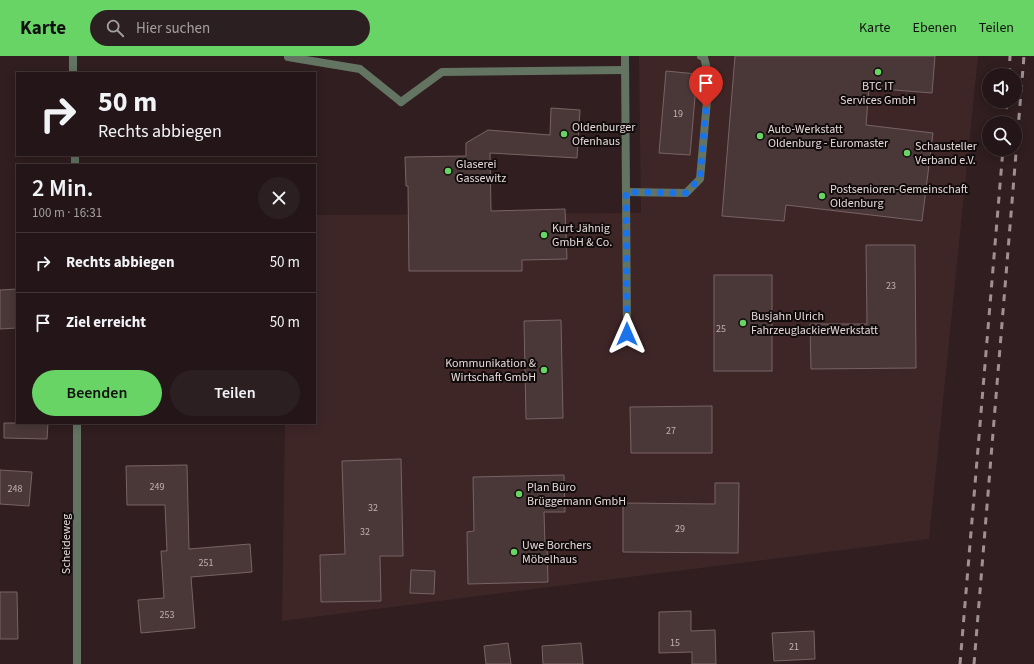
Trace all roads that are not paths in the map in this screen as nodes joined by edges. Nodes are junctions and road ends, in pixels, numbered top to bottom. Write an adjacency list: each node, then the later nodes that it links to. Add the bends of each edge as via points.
1 (73, 56): 6 (street)
2 (625, 56): 5 (street)
3 (701, 56): 7 (street, via 704,57 709,78 700,178 686,193)
4 (288, 57): 5 (street, via 360,69 401,102 442,72)
5 (625, 70): 7 (street)
6 (73, 72)
7 (626, 192): 8 (street)
8 (627, 334)
9 (77, 424): 10 (street, Scheideweg)
10 (78, 664)

